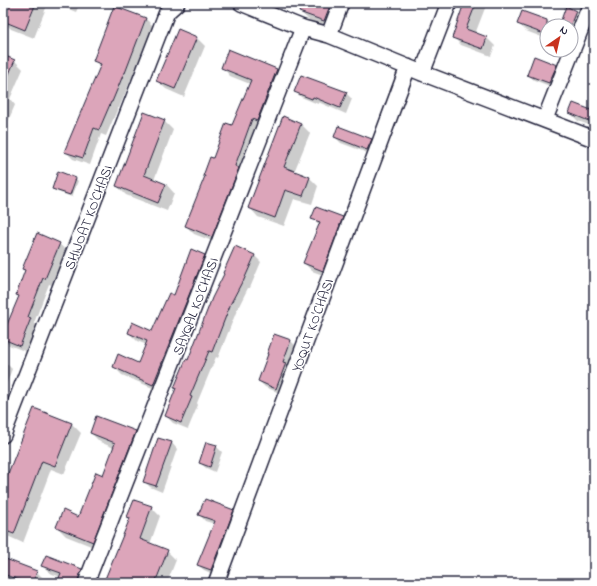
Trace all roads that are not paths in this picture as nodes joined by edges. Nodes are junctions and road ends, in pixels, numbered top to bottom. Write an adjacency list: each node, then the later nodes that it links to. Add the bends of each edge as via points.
1 (177, 3): 12 (street, SHIJOAT KO'CHASI, via 167,12)
2 (241, 3): 6 (street)
3 (342, 3): 7 (street)
4 (449, 3): 9 (street)
5 (591, 3): 10 (street)
6 (303, 28): 7 (street); 13 (street, SAYQAL KO'CHASI)
7 (329, 35): 8 (street)
8 (408, 67): 9 (street); 14 (street, YOQUT KO'CHASI)
9 (422, 73): 10 (street)
10 (545, 119): 11 (street)
11 (594, 139)
12 (3, 435)
13 (86, 583)
14 (216, 583)

